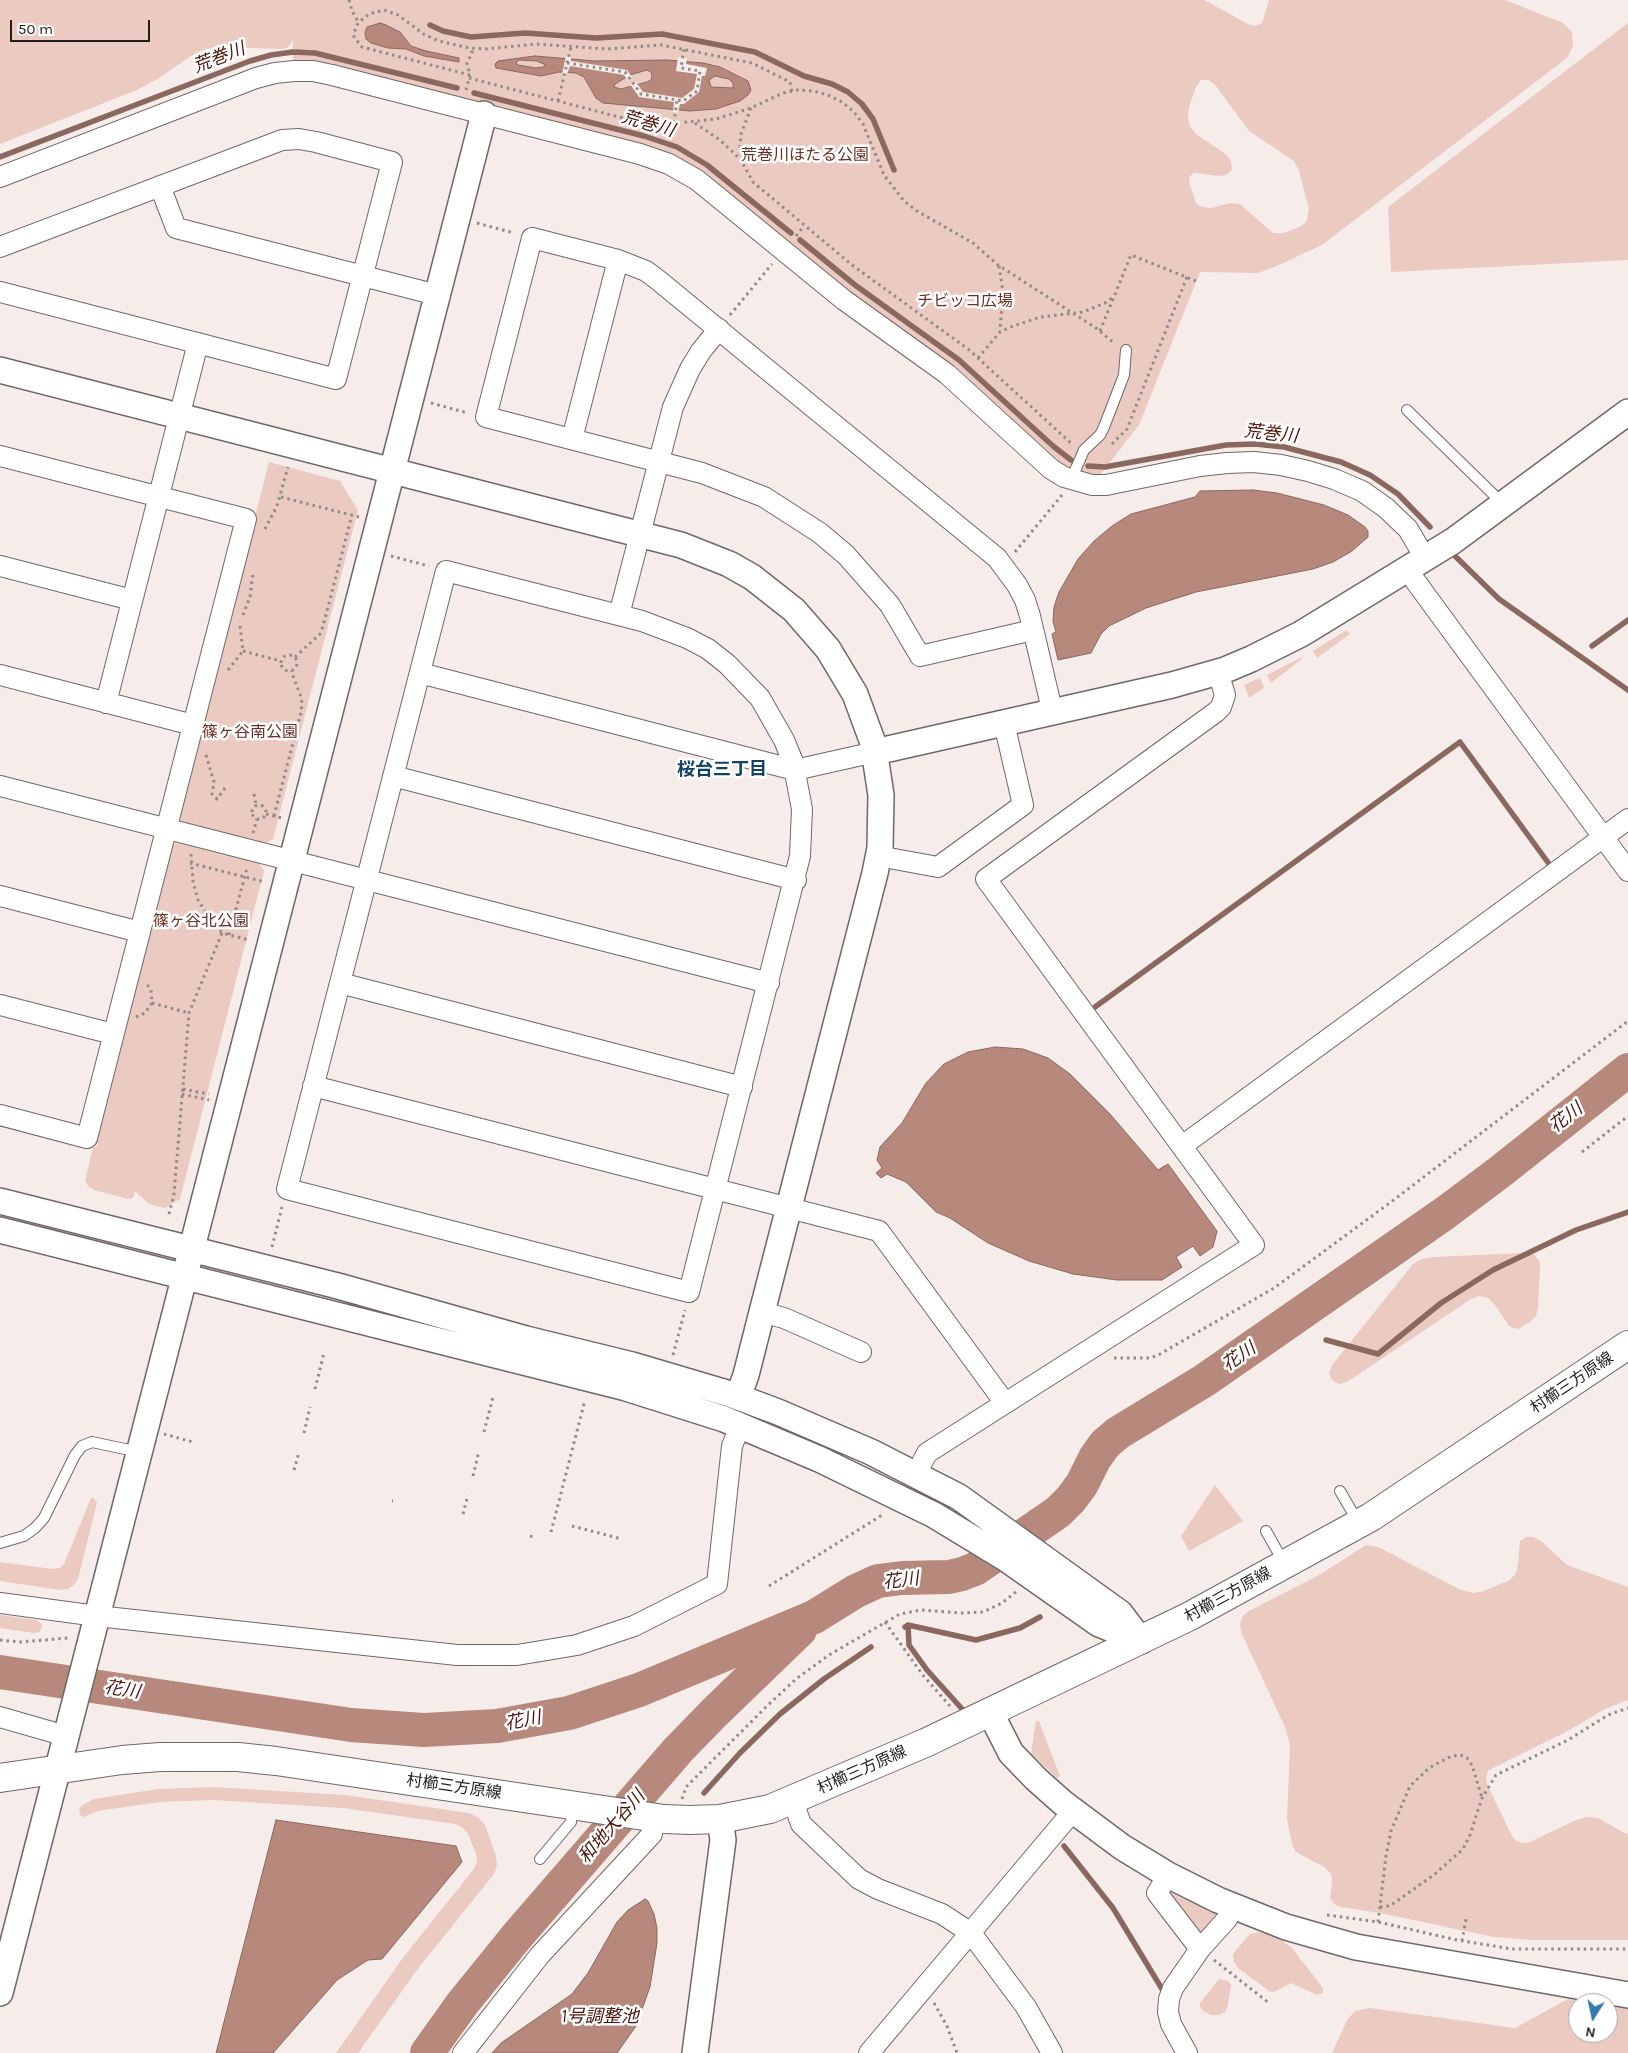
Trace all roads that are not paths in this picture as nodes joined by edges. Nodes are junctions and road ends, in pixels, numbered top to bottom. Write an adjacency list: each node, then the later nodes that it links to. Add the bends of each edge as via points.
1 (484, 114): 2 (street, via 322,73 274,73); 8 (street); 20 (street, via 640,154 669,164 696,180 856,309 948,374)
2 (0, 177)
3 (160, 186): 4 (street); 6 (street, via 176,228); 6 (street, via 282,140 316,142 392,162)
4 (0, 247)
5 (618, 260): 9 (street, via 658,280); 16 (street); 16 (street, via 532,238 486,417)
6 (363, 276): 8 (street); 10 (street, via 336,379)
7 (0, 292): 10 (street)
8 (437, 295): 19 (street)
9 (719, 330): 18 (street, via 701,351 681,388); 28 (street, via 984,546 1018,585)
10 (198, 343): 15 (street)
11 (1126, 350): 20 (lane, via 1124,375 1104,427 1084,450)
12 (0, 370): 15 (street)
13 (1407, 410): 22 (lane, via 1494,494)
14 (1628, 412): 22 (street)
15 (180, 416): 19 (street); 21 (street)
16 (572, 440): 18 (street)
17 (0, 456): 21 (street)
18 (659, 462): 23 (street); 28 (street, via 702,473 764,497 820,533 869,579 890,605 920,656)
19 (392, 471): 23 (street); 44 (street)
20 (1069, 485): 24 (street, via 1106,485 1227,463 1281,465 1334,479 1362,491 1386,508 1408,529)
21 (159, 497): 26 (street); 35 (street, via 246,520)
22 (1502, 506): 24 (street)
23 (640, 535): 27 (street); 36 (street, via 680,545 729,564 794,610 812,628 843,671 865,718)
24 (1417, 564): 29 (street, via 1276,648); 42 (street, via 1416,582)
25 (0, 566): 26 (street)
26 (132, 600): 32 (street)
27 (619, 615): 30 (street, via 446,571); 37 (street, via 665,628 708,649 727,664 760,698 773,718)
28 (1033, 630): 33 (street)
29 (1218, 672): 33 (street); 57 (street, via 1225,695 1216,712 986,879)
30 (420, 673): 37 (street); 38 (street)
31 (0, 675): 32 (street)
32 (106, 703): 35 (street)
33 (1052, 712): 34 (street)
34 (1004, 723): 36 (street); 43 (street, via 1023,805 938,867)
35 (193, 725): 41 (street)
36 (875, 752): 37 (street); 43 (street, via 882,821)
37 (795, 770): 47 (street, via 803,833)
38 (393, 776): 46 (street); 47 (street)
39 (0, 786): 41 (street)
40 (1628, 819): 42 (street)
41 (166, 828): 44 (street); 49 (street)
42 (1603, 837): 45 (street); 57 (street)
43 (878, 856): 60 (street)
44 (292, 860): 46 (street); 62 (street)
45 (1628, 872)
46 (366, 880): 50 (street); 51 (street)
47 (796, 880): 51 (street)
48 (0, 896): 49 (street)
49 (140, 932): 53 (street)
50 (340, 983): 54 (street); 55 (street)
51 (769, 983): 55 (street)
52 (0, 1005): 53 (street)
53 (113, 1034): 56 (street, via 87,1138)
54 (314, 1086): 58 (street); 58 (street, via 287,1189 689,1292)
55 (742, 1087): 58 (street)
56 (0, 1115)
57 (1182, 1146): 68 (street, via 1254,1245)
58 (716, 1189): 60 (street)
59 (0, 1201): 62 (street)
60 (789, 1208): 64 (street); 68 (street, via 879,1231)
61 (0, 1230): 63 (street)
62 (192, 1249): 63 (street); 67 (street, via 632,1365)
63 (184, 1277): 69 (street, via 626,1388); 70 (street)
64 (762, 1312): 66 (street, via 784,1318); 67 (street)
65 (1628, 1345): 73 (main road, 村櫛三方原線)
66 (861, 1352)
67 (738, 1397): 71 (street, via 825,1431)
68 (1005, 1403): 71 (street, via 927,1453)
69 (740, 1426): 76 (street, via 819,1459); 79 (street, via 732,1446 717,1584 606,1637 547,1651 495,1656 457,1655)
70 (139, 1452): 75 (lane, via 92,1442 82,1446 44,1518 24,1536); 79 (street)
71 (926, 1479): 76 (street, via 981,1512)
72 (1340, 1491): 73 (lane)
73 (1359, 1523): 77 (main road, 村櫛三方原線)
74 (1266, 1531): 77 (lane)
75 (0, 1543)
76 (1030, 1563): 80 (street, via 1099,1624)
77 (1285, 1564): 80 (main road, 村櫛三方原線)
78 (0, 1603): 79 (street)
79 (97, 1616): 83 (street, via 79,1643)
80 (1141, 1641): 81 (main road, 村櫛三方原線)
81 (990, 1712): 86 (main road, 村櫛三方原線); 88 (street, via 1003,1740 1020,1764)
82 (0, 1717): 83 (street)
83 (69, 1726): 84 (street)
84 (58, 1770): 85 (main road, 村櫛三方原線); 87 (main road, 村櫛三方原線, via 160,1757 238,1757); 96 (street)
85 (0, 1778)
86 (793, 1801): 90 (main road, 村櫛三方原線, via 770,1810); 94 (street, via 801,1824 859,1878 878,1889 942,1914)
87 (585, 1807): 89 (main road, 村櫛三方原線); 91 (lane)
88 (1073, 1811): 92 (street); 94 (street)
89 (653, 1817): 90 (main road, 村櫛三方原線); 98 (street, via 652,1834 540,1955)
90 (720, 1819): 99 (street, via 722,1840)
91 (540, 1859)
92 (1168, 1875): 93 (street); 95 (street, via 1157,1893)
93 (1232, 1906): 95 (street, via 1227,1919); 97 (street, via 1286,1927 1356,1947)
94 (971, 1933): 100 (street); 101 (street, via 1026,2007)
95 (1200, 1949): 102 (street, via 1168,1999 1170,2024)
96 (0, 1993)
97 (1628, 1995)
98 (463, 2053)
99 (695, 2053)
100 (869, 2053)
101 (1052, 2053)
102 (1187, 2053)

